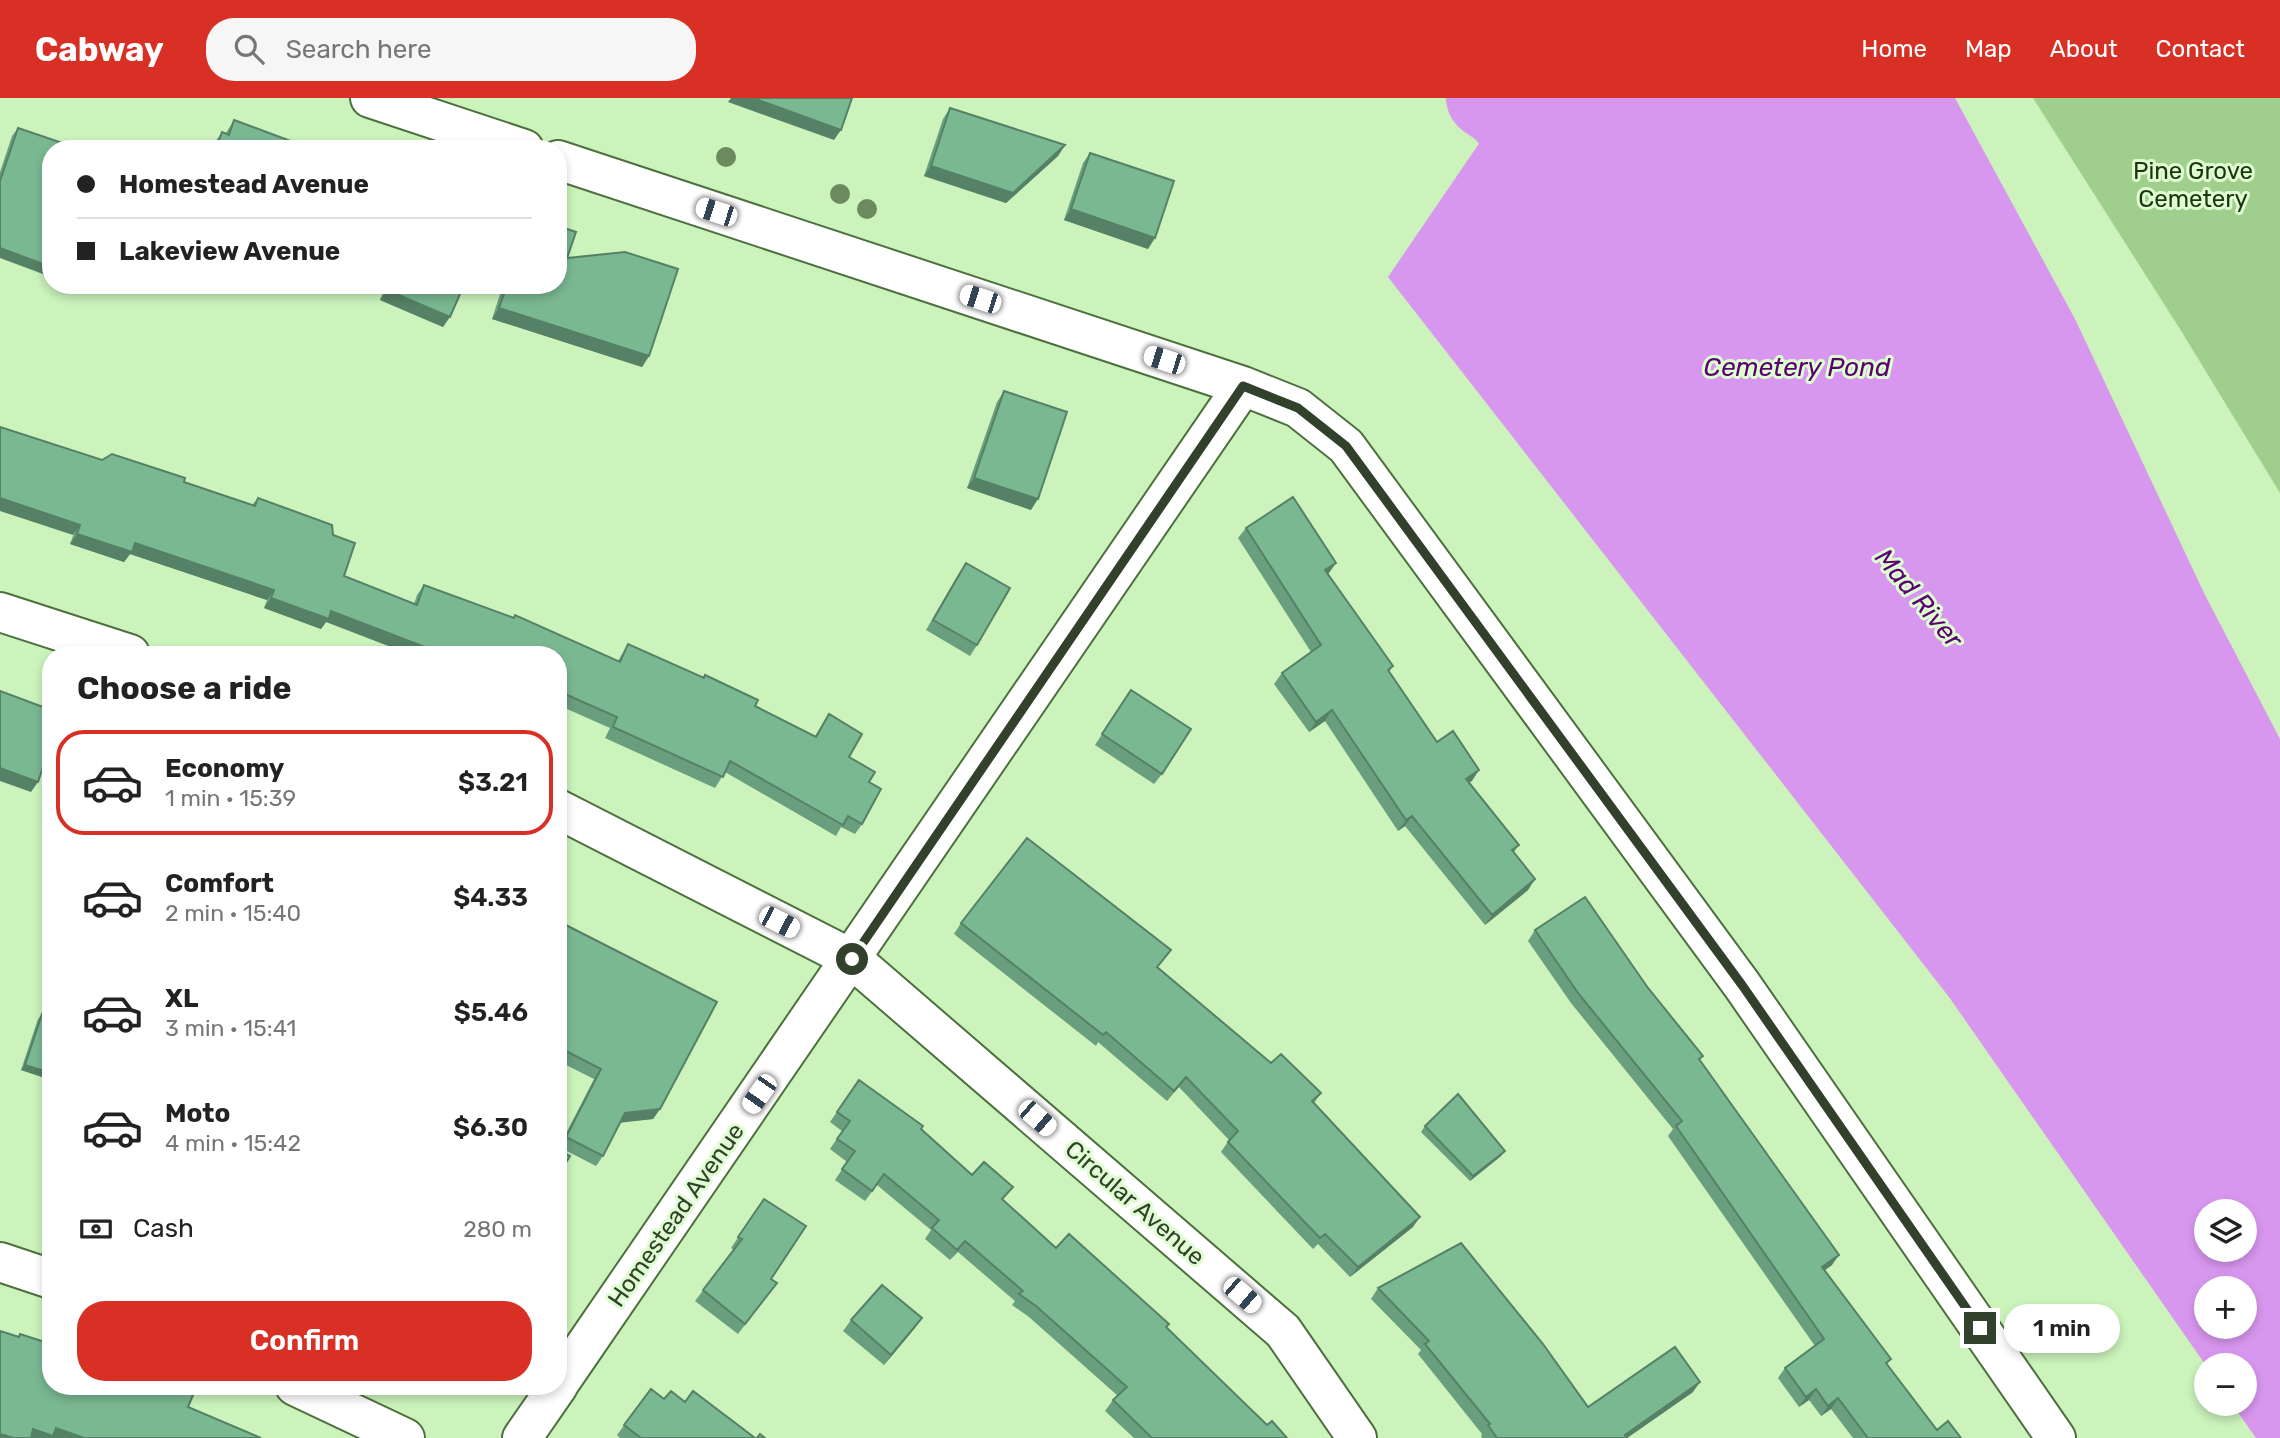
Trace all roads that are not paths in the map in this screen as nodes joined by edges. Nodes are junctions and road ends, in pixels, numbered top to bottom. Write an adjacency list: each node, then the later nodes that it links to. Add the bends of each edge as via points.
1 (370, 98): 2 (street)
2 (497, 140)
3 (567, 163): 4 (street)
4 (1243, 386): 8 (street, Homestead Avenue); 17 (street, via 1298,408 1346,446 1742,985)
5 (0, 612): 6 (street)
6 (105, 646)
7 (567, 814): 8 (street, Circular Avenue)
8 (852, 959): 11 (street, Homestead Avenue); 16 (street, Circular Avenue, via 1283,1331)
9 (0, 1262): 10 (street)
10 (42, 1276)
11 (567, 1373)
12 (314, 1395): 14 (street)
13 (552, 1395): 15 (street, Homestead Avenue)
14 (405, 1438)
15 (522, 1438)
16 (1357, 1438)
17 (2056, 1438)

